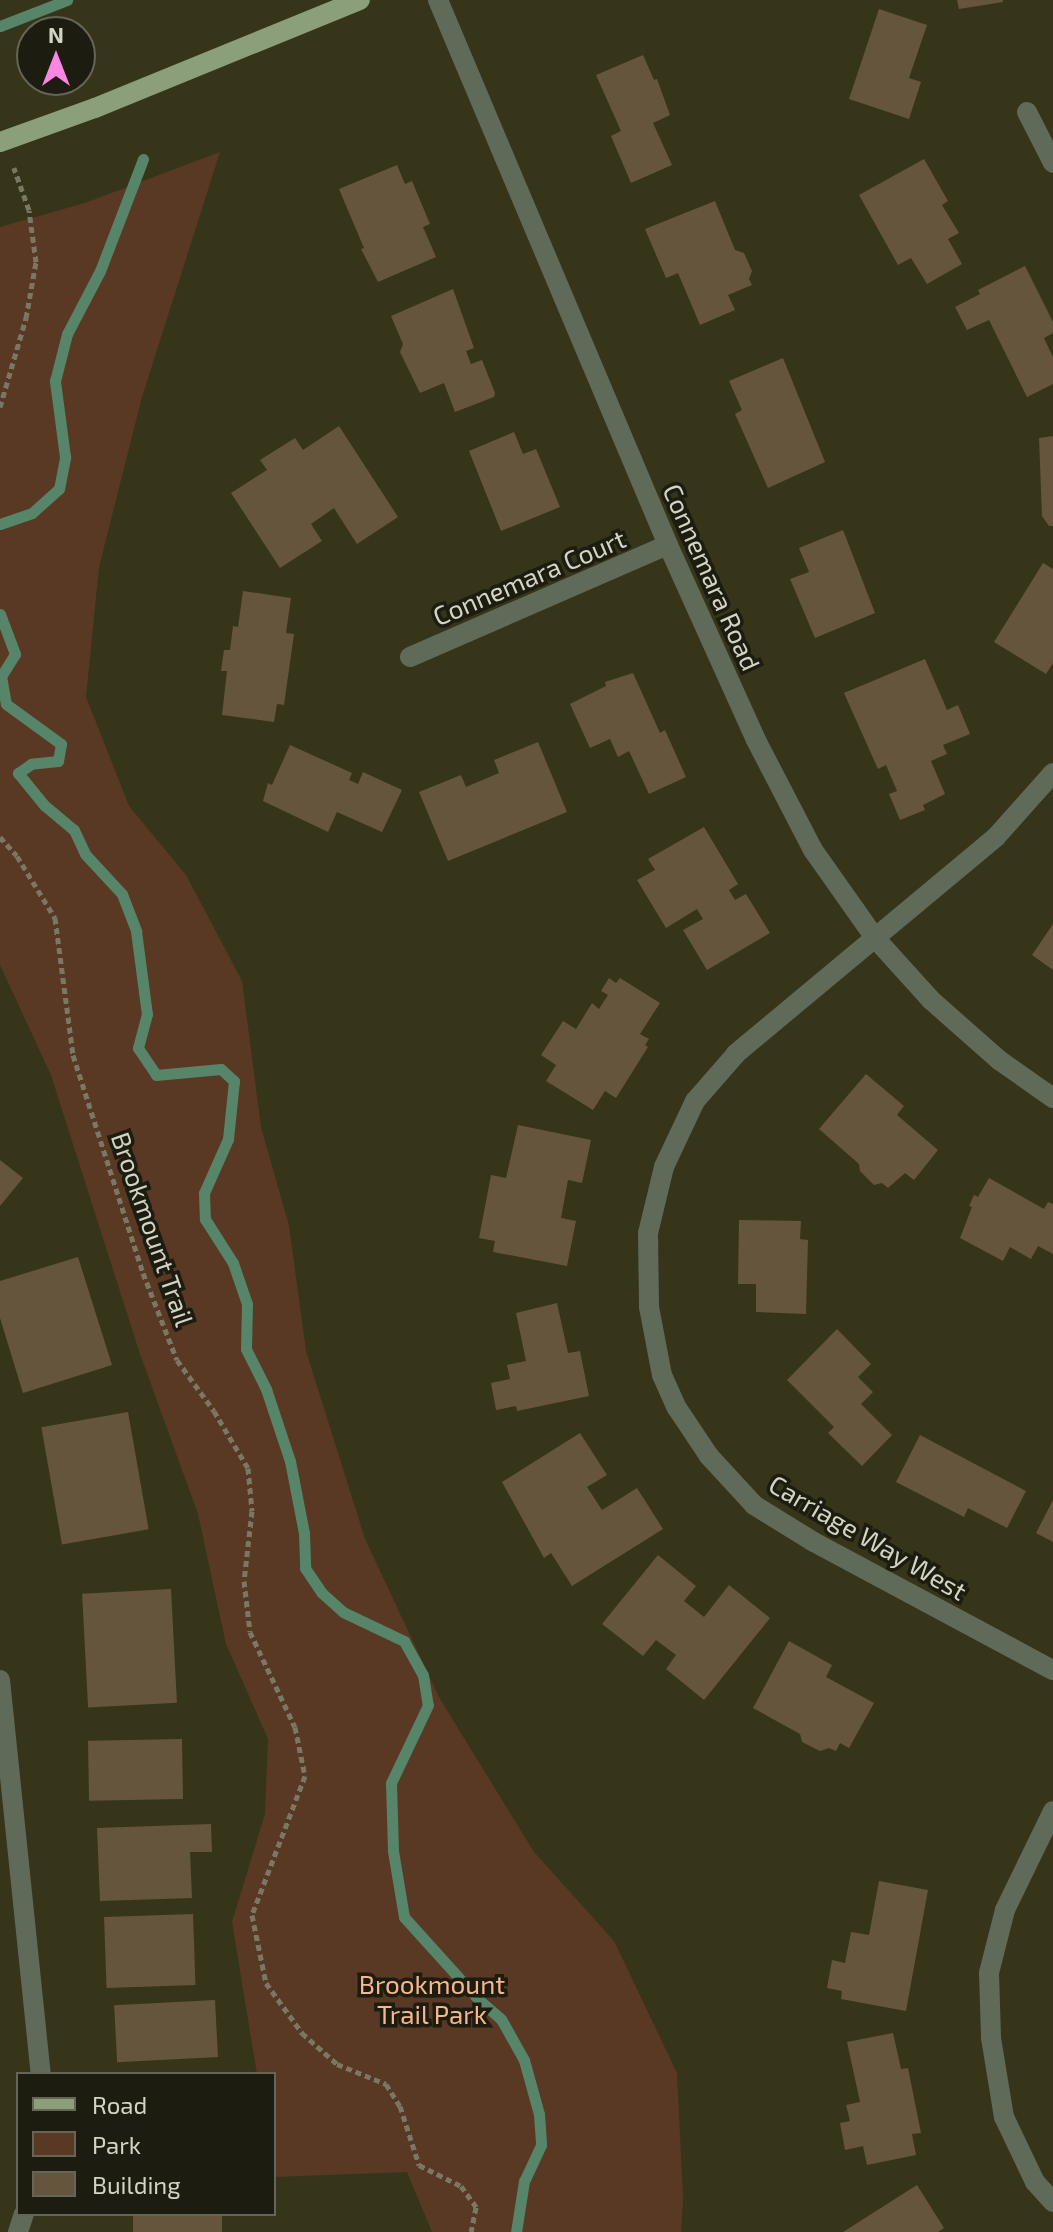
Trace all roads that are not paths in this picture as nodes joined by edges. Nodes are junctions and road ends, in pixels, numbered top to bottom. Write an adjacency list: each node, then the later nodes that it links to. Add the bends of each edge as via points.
1 (360, 0): 4 (main road)
2 (438, 0): 6 (street, Connemara Road)
3 (1027, 112): 5 (street)
4 (2, 141)
5 (1053, 163)
6 (668, 545): 7 (street, Connemara Court); 9 (street, Connemara Road, via 756,740 813,850)
7 (410, 657)
8 (1053, 773): 9 (street, Carriage Way West, via 996,837)
9 (875, 938): 10 (street, Connemara Road, via 931,1000 999,1060); 11 (street, Carriage Way West, via 736,1054 695,1101 664,1167 648,1233 649,1307 662,1375 709,1456 754,1505)
10 (1053, 1098)
11 (1053, 1670)
12 (0, 1680): 14 (street)
13 (1053, 1811): 15 (street, via 1005,1910 989,1973 991,2038 1004,2117 1035,2182)
14 (41, 2072)
15 (1053, 2202)

